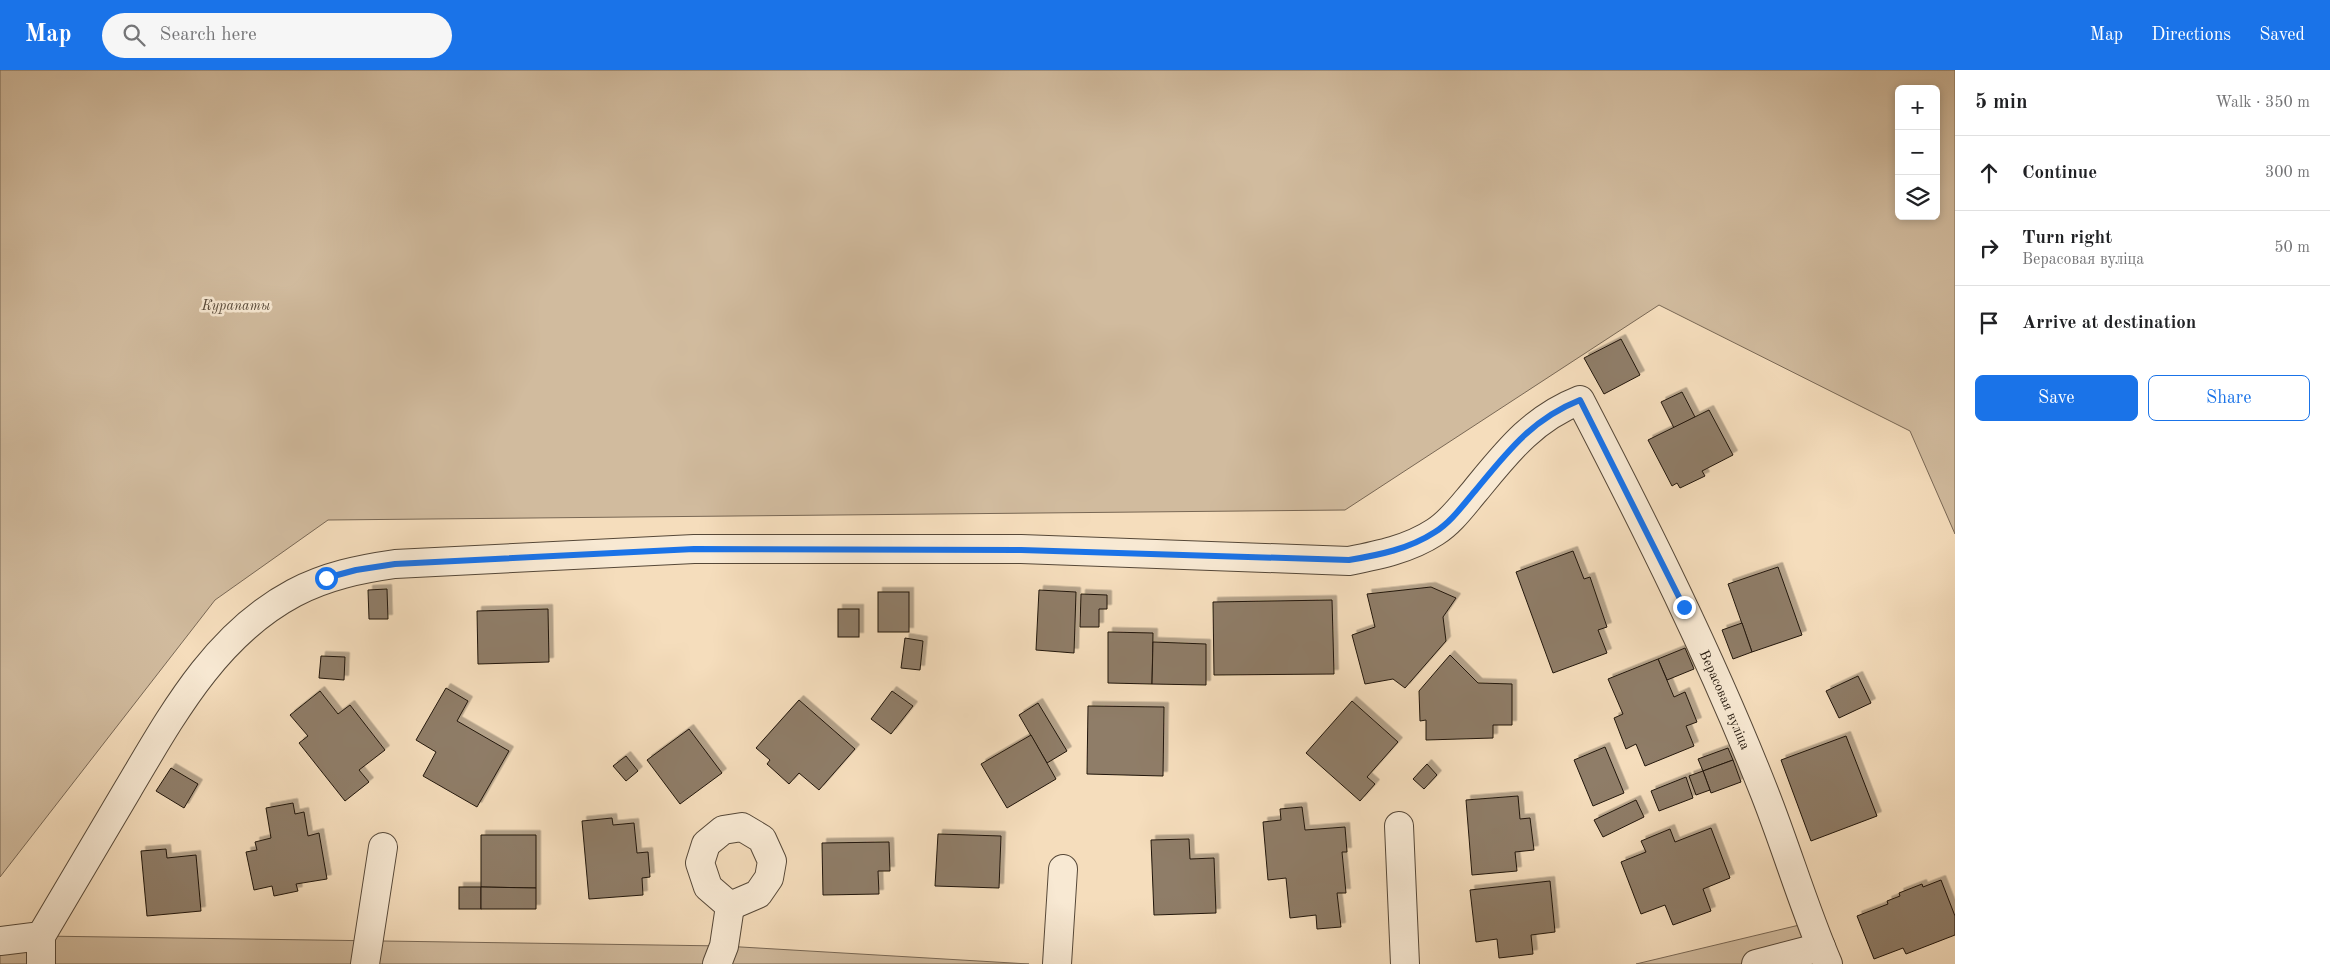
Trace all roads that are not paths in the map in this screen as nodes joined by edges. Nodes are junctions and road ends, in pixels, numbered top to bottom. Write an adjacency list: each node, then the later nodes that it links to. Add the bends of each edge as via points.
1 (1399, 826): 12 (street)
2 (382, 847): 9 (street)
3 (1063, 869): 11 (street)
4 (730, 906): 10 (street, via 724,946)
5 (41, 936): 6 (street); 7 (street, Верасовая вуліца, via 188,691 240,631 294,593 326,578 395,564 694,549 1021,550 1349,560 1411,546 1436,532 1454,516 1517,441 1539,422 1580,400 1667,572 1728,705 1765,794); 8 (street)
6 (0, 942)
7 (1824, 956): 13 (street, Верасовая вуліца)
8 (41, 964)
9 (365, 964)
10 (717, 964)
11 (1057, 964)
12 (1405, 964)
13 (1756, 964)

